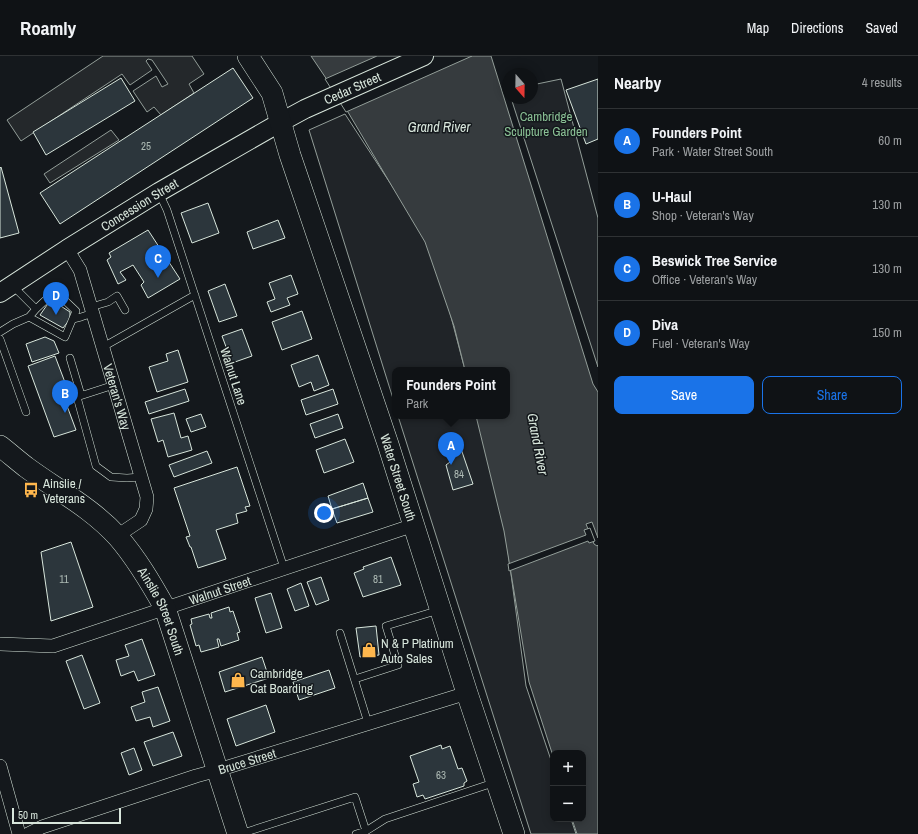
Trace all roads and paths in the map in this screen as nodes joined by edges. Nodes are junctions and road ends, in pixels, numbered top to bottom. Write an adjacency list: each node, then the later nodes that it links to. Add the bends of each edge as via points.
1 (424, 56): 3 (main road, Cedar Street)
2 (248, 57): 3 (main road, Water Street South, via 272,93)
3 (281, 122): 4 (main road, Concession Street); 22 (main road, Water Street South, via 290,156)
4 (159, 192): 5 (main road, Concession Street); 7 (lane, Walnut Lane, via 168,210)
5 (67, 248): 6 (main road, Concession Street); 9 (street, Veteran's Way, via 80,270)
6 (6, 289): 8 (lane)
7 (195, 295): 15 (lane); 24 (lane, Walnut Lane)
8 (36, 308): 11 (lane); 12 (lane, via 55,291 76,311)
9 (92, 310): 10 (lane, via 117,296); 12 (lane); 15 (street, Veteran's Way)
10 (125, 310)
11 (28, 317): 12 (lane, via 65,337); 13 (lane)
12 (72, 319)
13 (0, 332)
14 (0, 339): 19 (lane)
15 (103, 347): 17 (street, Veteran's Way)
16 (70, 358): 18 (lane)
17 (114, 385): 18 (lane); 21 (street, Veteran's Way)
18 (82, 395): 21 (lane, via 77,397 96,466 111,476)
19 (26, 412)
20 (0, 446): 23 (main road, Ainslie Street South, via 91,512)
21 (141, 476): 23 (street, Veteran's Way, via 147,497 146,509 141,520)
22 (414, 525): 24 (street, Walnut Street); 26 (main road, Water Street South)
23 (117, 536): 25 (main road, Ainslie Street South, via 138,562)
24 (284, 568): 25 (street, Walnut Street)
25 (165, 608): 28 (street, Walnut Street, via 53,646); 33 (main road, Ainslie Street South)
26 (440, 610): 29 (lane, via 386,626 398,665); 30 (main road, Water Street South)
27 (340, 633): 29 (lane)
28 (0, 644)
29 (355, 679): 31 (lane)
30 (467, 693): 31 (street, Bruce Street); 34 (main road, Water Street South)
31 (368, 723): 33 (street, Bruce Street)
32 (0, 766): 36 (street)
33 (218, 770): 37 (street, Bruce Street, via 42,827); 38 (main road, Ainslie Street South)
34 (497, 782): 35 (lane, via 385,819); 40 (main road, Water Street South)
35 (366, 831): 38 (lane, via 355,797); 39 (lane)
36 (19, 834)
37 (28, 834)
38 (239, 834)
39 (356, 834)
40 (514, 834)

